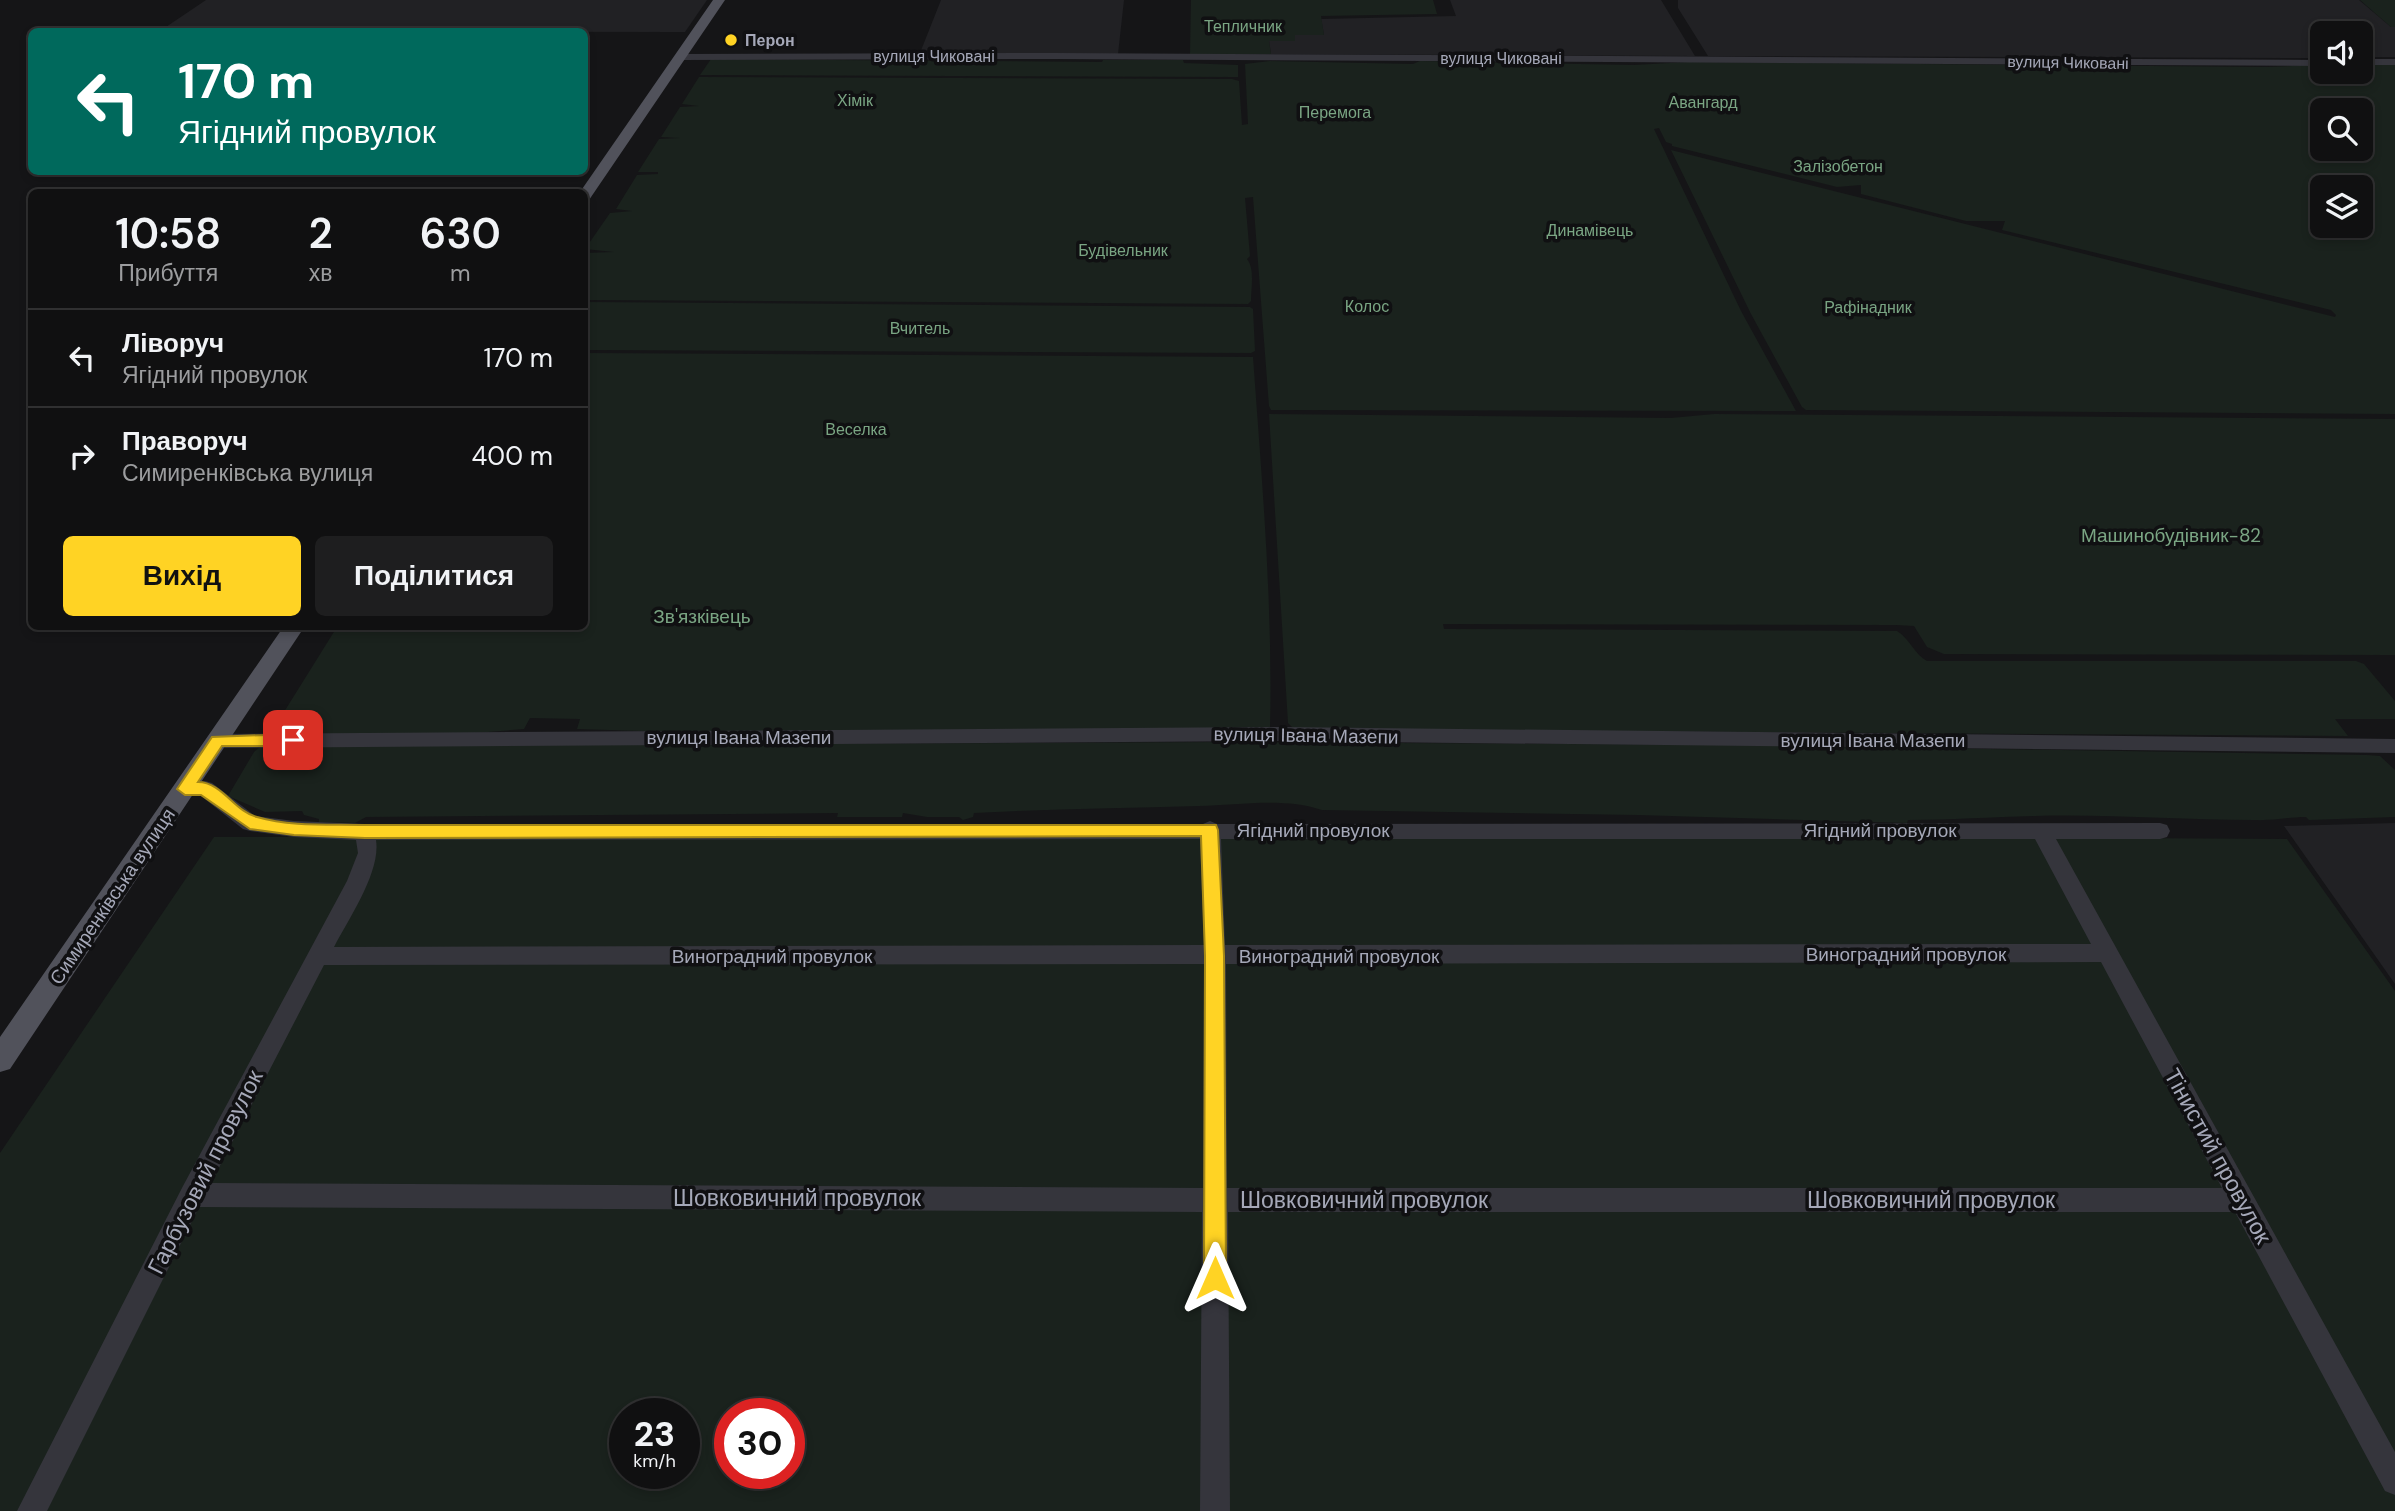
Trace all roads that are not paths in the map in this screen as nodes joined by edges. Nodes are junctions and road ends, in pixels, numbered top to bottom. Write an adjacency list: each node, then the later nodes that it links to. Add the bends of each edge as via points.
1 (719, 0): 2 (main road)
2 (679, 57): 5 (street, вулиця Чиковані); 6 (main road)
3 (2373, 62): 4 (street)
4 (2395, 62)
5 (2310, 63)
6 (588, 191)
7 (292, 630): 8 (main road, Симиренківська вулиця)
8 (218, 741): 9 (street, вулиця Івана Мазепи, via 1282,734); 10 (main road, Симиренківська вулиця)
9 (2395, 746)
10 (185, 789): 14 (street, Ягідний провулок, via 205,788 250,823); 18 (main road, Симиренківська вулиця)
11 (1210, 830): 12 (street, Ягідний провулок); 14 (street, Ягідний провулок); 17 (street)
12 (2041, 831): 13 (street, Ягідний провулок); 15 (street, Тінистий провулок)
13 (2160, 831)
14 (365, 832): 16 (street, Гарбузовий провулок, via 368,853 358,881)
15 (2107, 954): 17 (street, Виноградний провулок); 21 (street, Тінистий провулок)
16 (318, 956): 17 (street, Виноградний провулок); 19 (street, Гарбузовий провулок)
17 (1214, 956): 20 (street)
18 (0, 1060)
19 (192, 1195): 20 (street, Шовковичний провулок); 23 (street, Гарбузовий провулок)
20 (1215, 1200): 21 (street, Шовковичний провулок); 24 (street)
21 (2243, 1200): 22 (street, Тінистий провулок)
22 (2395, 1481)
23 (32, 1511)
24 (1215, 1511)

